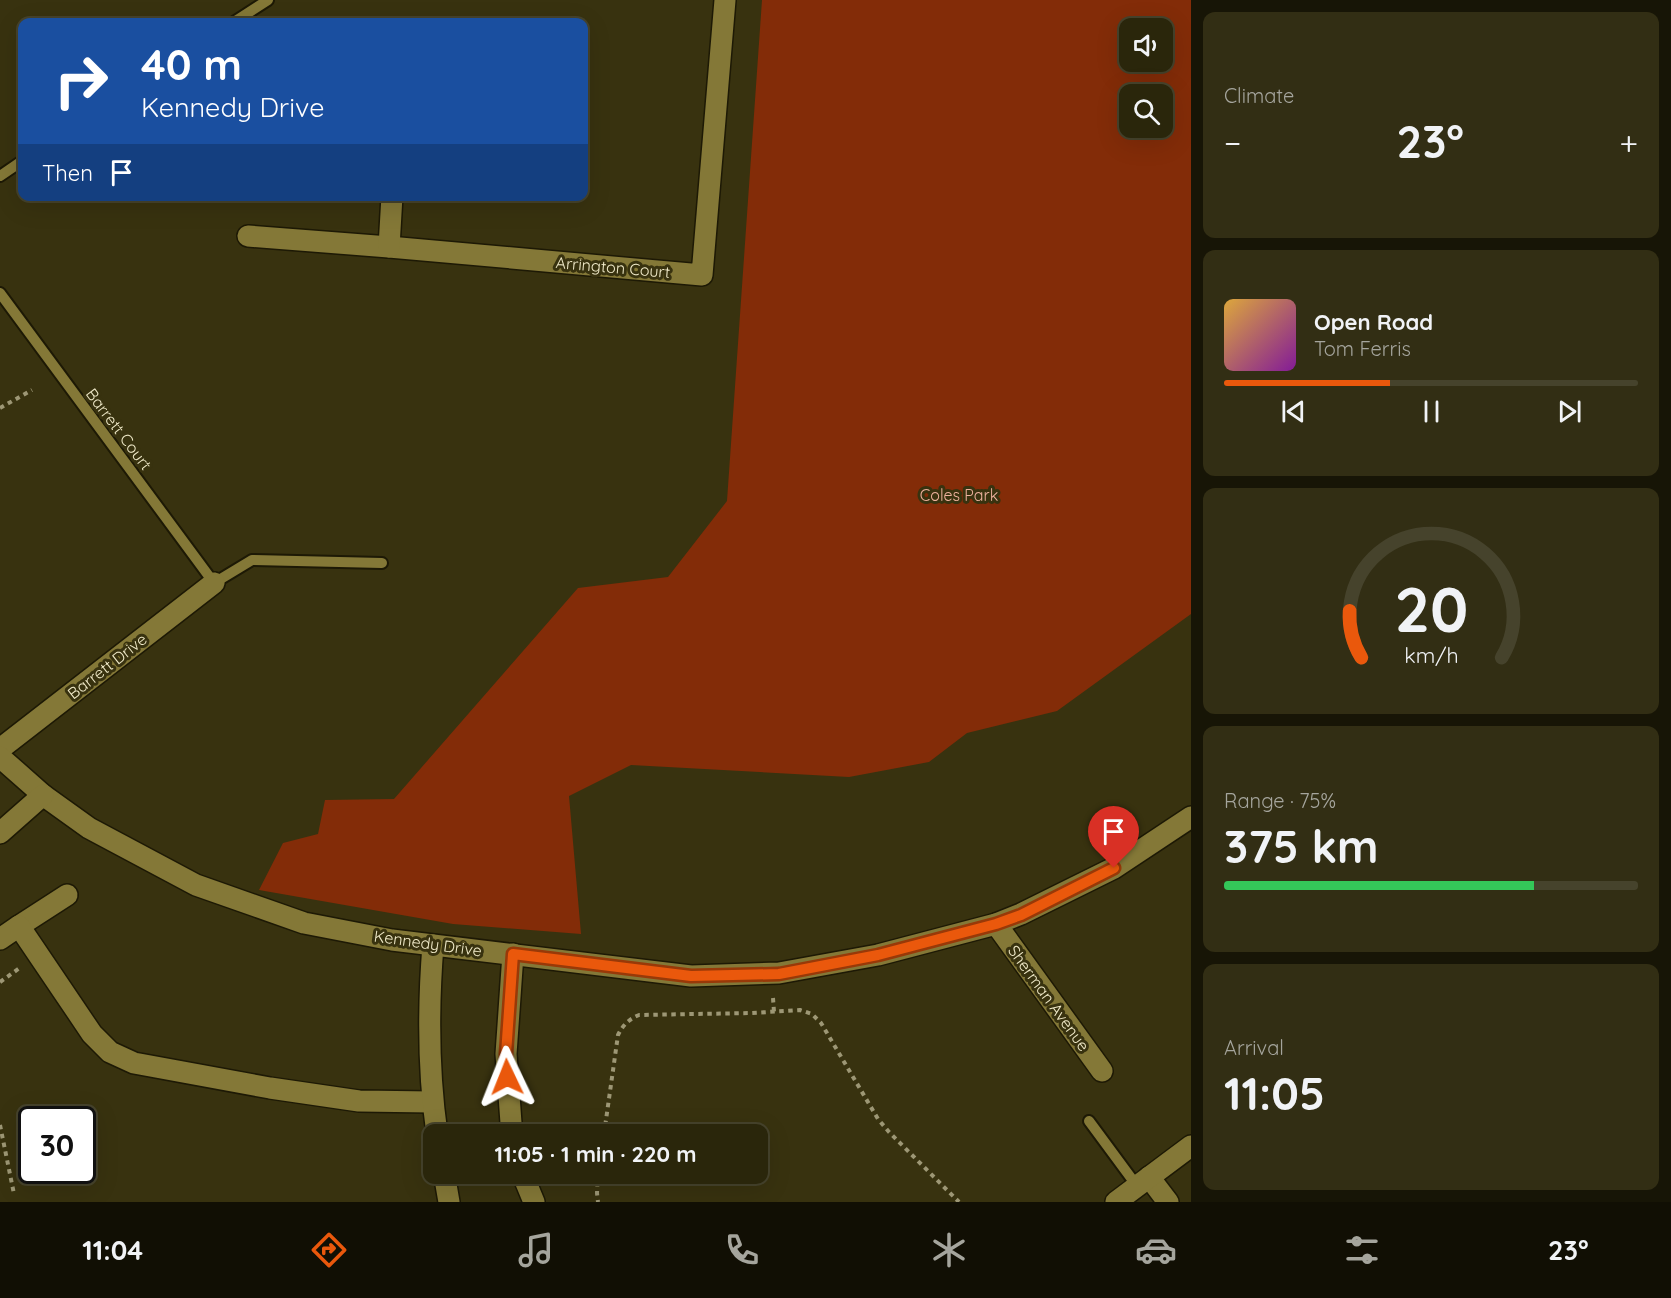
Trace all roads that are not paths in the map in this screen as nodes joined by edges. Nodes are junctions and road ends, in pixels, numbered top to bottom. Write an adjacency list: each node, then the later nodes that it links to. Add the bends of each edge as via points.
1 (268, 0): 3 (lane)
2 (725, 0): 8 (street, Arrington Court, via 702,275)
3 (240, 18)
4 (18, 164): 5 (lane)
5 (0, 176)
6 (392, 201): 8 (street)
7 (248, 236): 8 (street, Arrington Court)
8 (389, 247)
9 (0, 293): 11 (lane, Barrett Court)
10 (382, 563): 11 (lane, via 252,560)
11 (214, 582): 12 (street, Barrett Drive)
12 (0, 749)
13 (0, 757): 14 (street, Kennedy Drive)
14 (43, 795): 16 (street); 21 (street, Kennedy Drive, via 89,828 196,885 304,923)
15 (1191, 817): 18 (street, Kennedy Drive, via 1114,868)
16 (0, 833)
17 (67, 895): 19 (street)
18 (996, 924): 22 (street, Kennedy Drive, via 878,955 779,974 691,976); 23 (street, Sherman Avenue)
19 (19, 926): 20 (street); 24 (street, via 92,1034 110,1052 134,1063 359,1101)
20 (0, 939)
21 (433, 945): 22 (street, Kennedy Drive); 24 (street, via 429,1042)
22 (513, 954): 27 (street, via 506,1054)
23 (1102, 1071)
24 (432, 1102): 26 (street)
25 (1089, 1120): 29 (lane)
26 (435, 1124)
27 (511, 1124)
28 (1191, 1146): 29 (street)
29 (1143, 1181): 34 (street); 35 (street)
30 (446, 1184): 32 (street)
31 (527, 1184): 33 (street)
32 (449, 1202)
33 (534, 1202)
34 (1116, 1202)
35 (1168, 1202)

